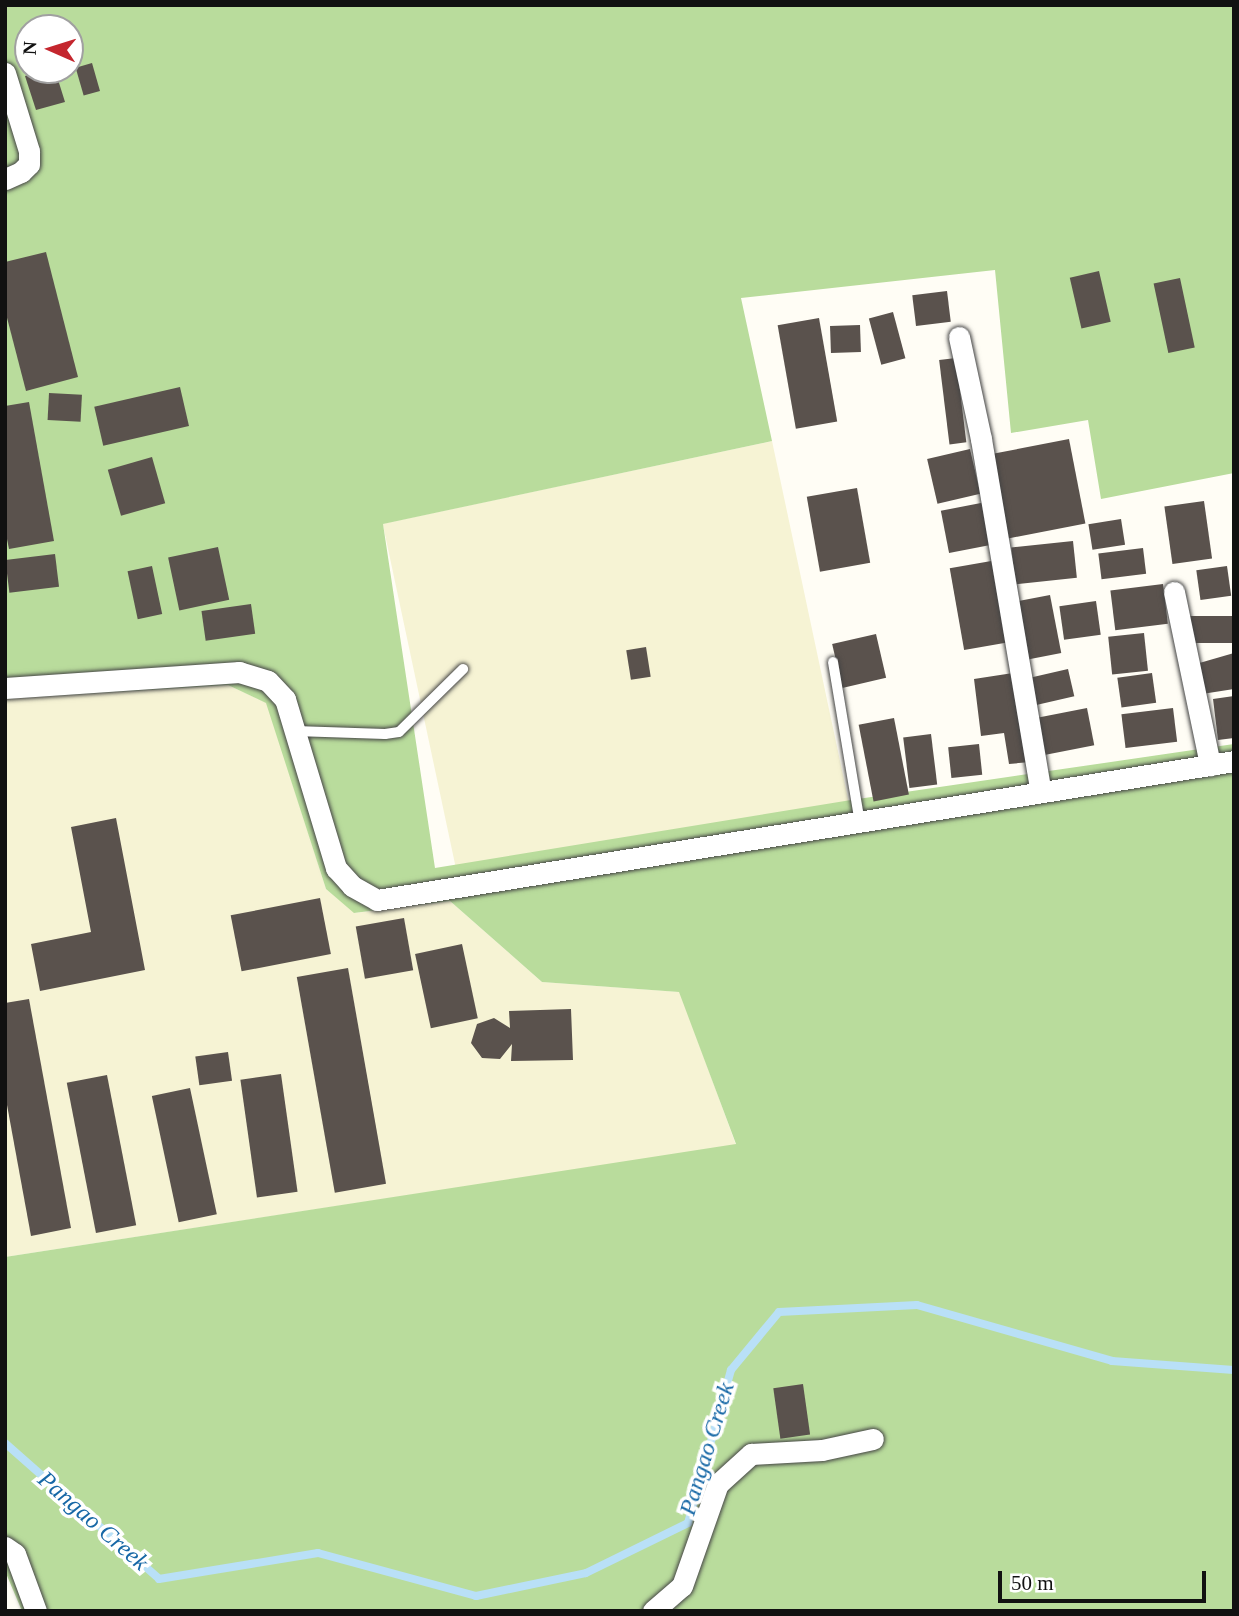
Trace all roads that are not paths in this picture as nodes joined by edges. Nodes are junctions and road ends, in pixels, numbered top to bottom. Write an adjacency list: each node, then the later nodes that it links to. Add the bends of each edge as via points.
1 (5, 73): 2 (street, via 29,163)
2 (5, 179)
3 (959, 337): 11 (street, via 981,439)
4 (1174, 592): 10 (street)
5 (833, 662): 12 (lane)
6 (463, 669): 8 (lane, via 399,732)
7 (5, 688): 8 (street, via 239,672 268,681 285,699)
8 (295, 731): 12 (street, via 336,868 352,886 377,900)
9 (1234, 761): 10 (street)
10 (1210, 765): 11 (street)
11 (1041, 792): 12 (street)
12 (860, 823)
13 (873, 1439): 16 (street, via 822,1450 751,1454 718,1484 682,1586)
14 (5, 1547): 15 (street, via 15,1554)
15 (36, 1611)
16 (653, 1611)

